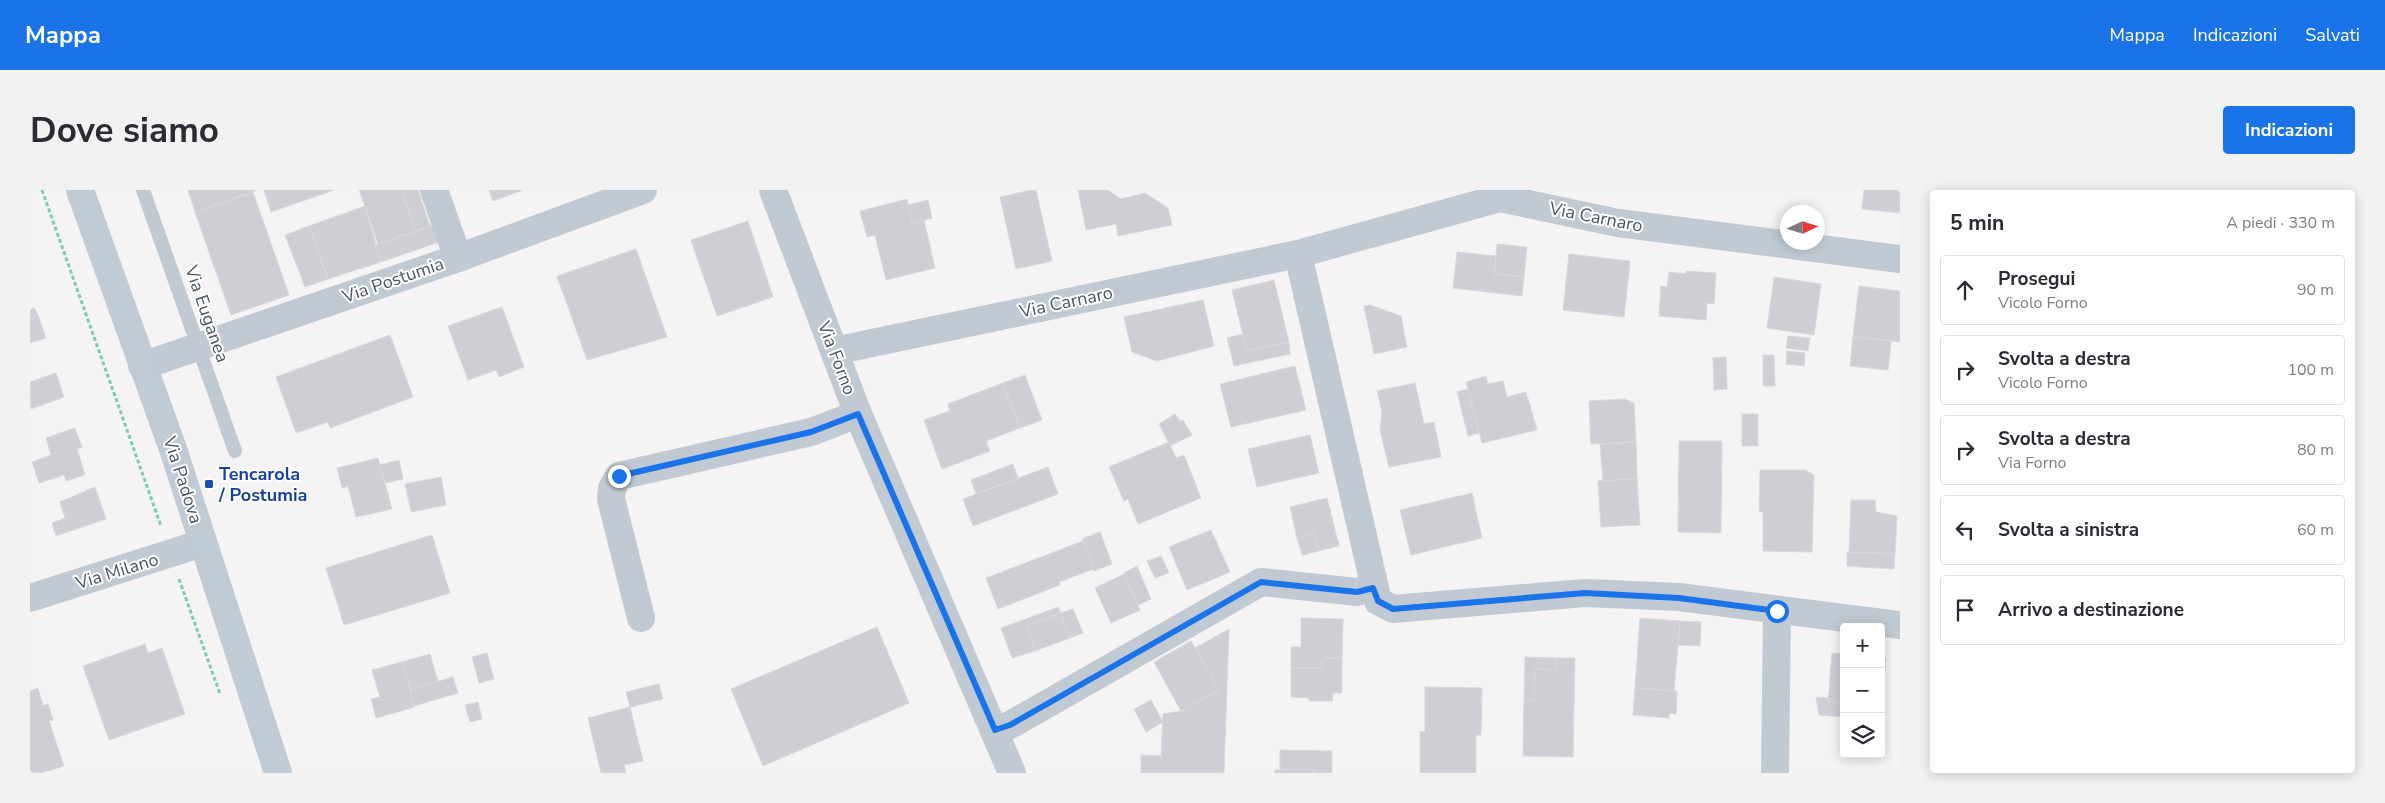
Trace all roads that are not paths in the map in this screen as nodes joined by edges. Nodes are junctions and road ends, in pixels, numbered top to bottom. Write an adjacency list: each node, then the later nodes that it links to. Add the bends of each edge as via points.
1 (80, 190): 11 (main road, Via Padova)
2 (144, 190): 9 (lane, Via Euganea)
3 (434, 190): 7 (street)
4 (643, 190): 7 (street, Via Postumia)
5 (773, 190): 10 (street, Via Forno)
6 (1298, 254): 8 (street, Via Carnaro, via 1500,198 1618,223); 10 (street, Via Carnaro); 15 (street)
7 (458, 258): 9 (street, Via Postumia)
8 (1900, 260)
9 (198, 347): 11 (street, Via Postumia); 13 (lane, Via Euganea)
10 (834, 351): 12 (street, Via Forno)
11 (142, 366): 14 (main road, Via Padova)
12 (858, 414): 18 (street, via 811,432 619,476 612,488 612,500); 20 (street, Via Forno)
13 (235, 451)
14 (204, 543): 16 (street, Via Milano); 21 (main road, Via Padova)
15 (1373, 588): 17 (street, via 1378,601 1393,609 1585,593 1679,598); 20 (street, via 1357,592 1261,582 1010,725)
16 (30, 598)
17 (1777, 611): 19 (street); 23 (street)
18 (641, 618)
19 (1900, 625)
20 (995, 730): 22 (street, Via Forno)
21 (278, 773)
22 (1012, 773)
23 (1776, 773)

